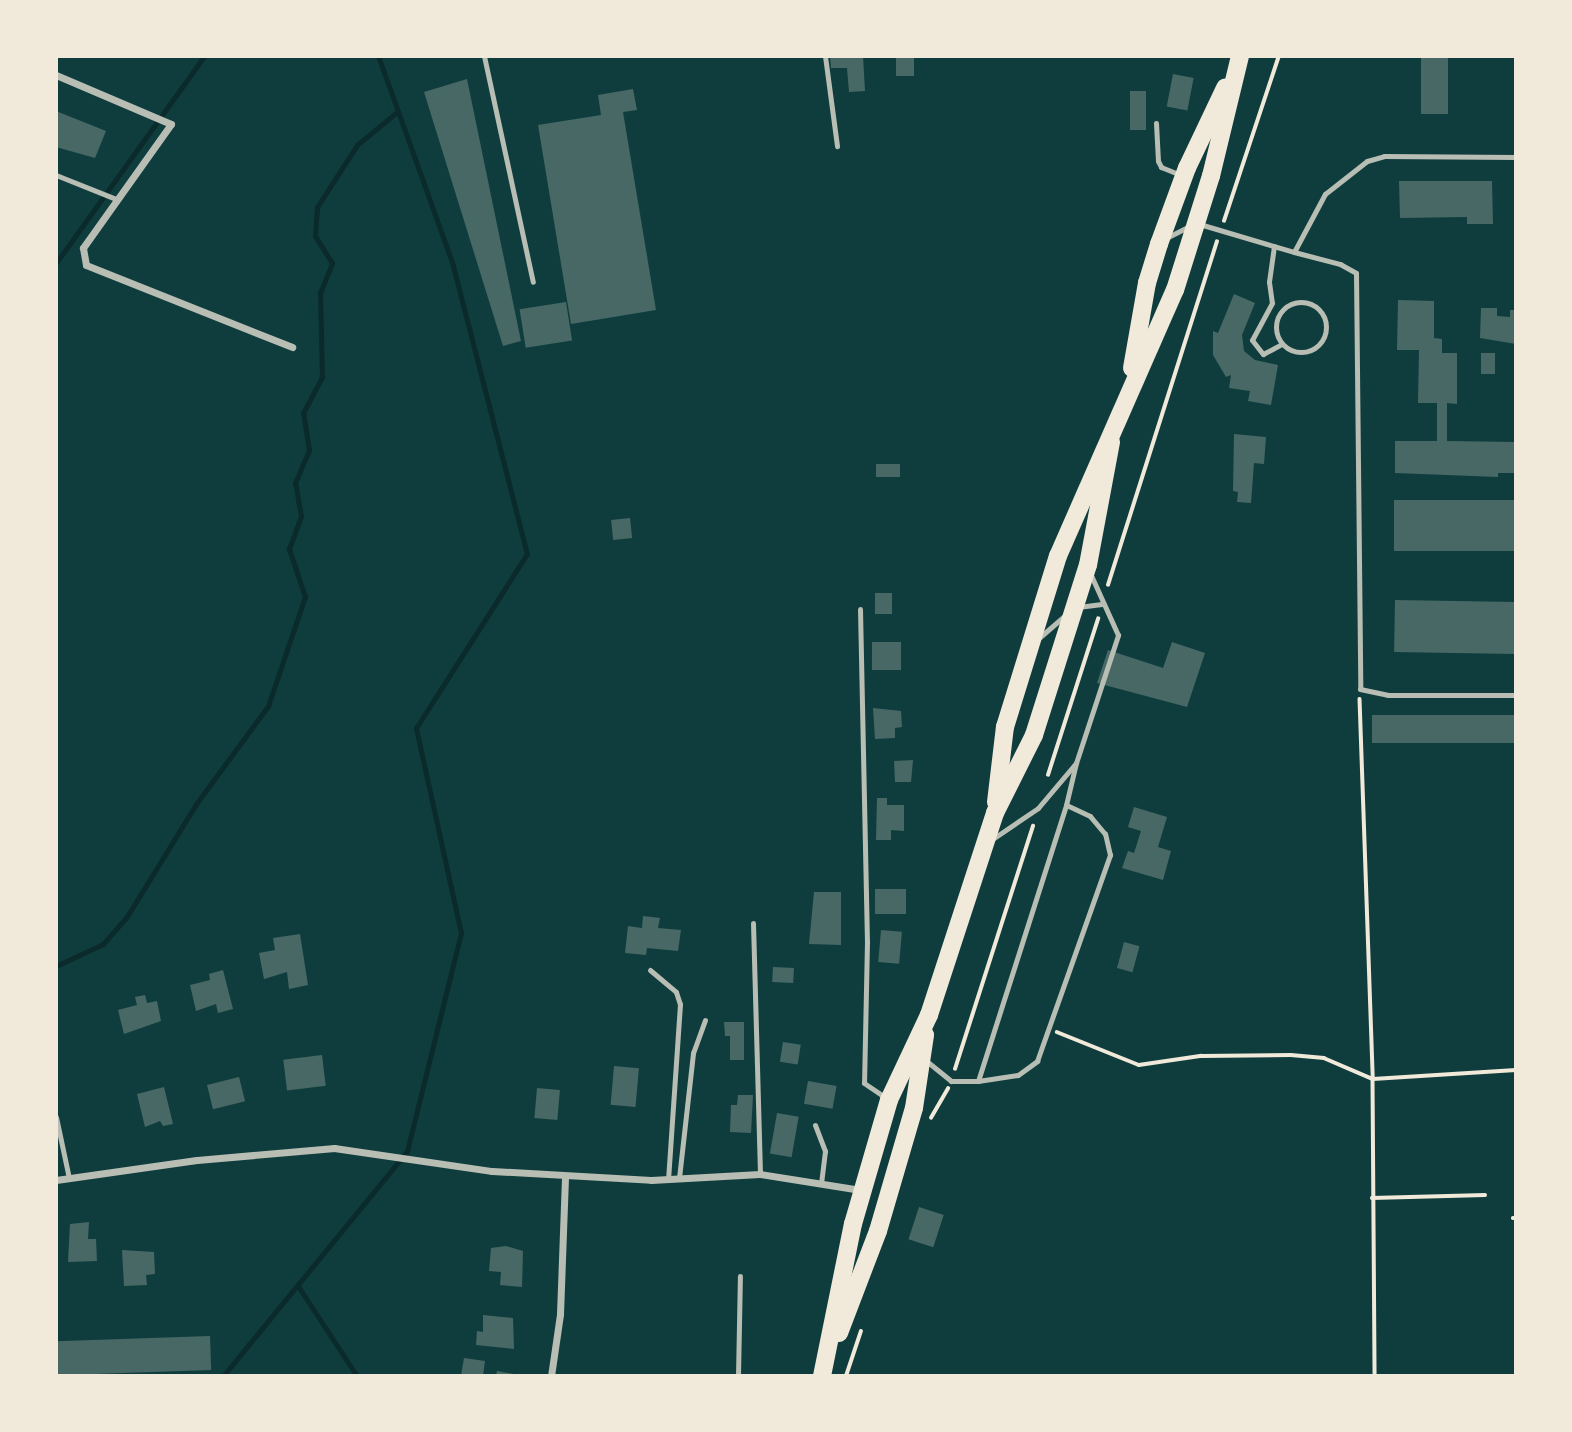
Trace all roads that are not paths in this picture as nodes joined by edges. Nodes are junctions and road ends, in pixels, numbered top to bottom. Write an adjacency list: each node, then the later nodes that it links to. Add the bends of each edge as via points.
1 (484, 56): 14 (lane)
2 (825, 56): 5 (lane)
3 (56, 75): 9 (street, via 171,124)
4 (1156, 123): 8 (lane, via 1161,167)
5 (837, 146)
6 (1516, 157): 13 (lane, via 1384,156 1367,161 1325,194)
7 (56, 175): 9 (lane)
8 (1184, 176): 10 (main road, via 1240,56); 11 (main road)
9 (116, 199): 16 (street, via 83,248 86,265)
10 (1196, 223): 11 (lane); 12 (lane); 17 (main road, via 1175,290)
11 (1160, 244): 17 (main road, via 1147,283)
12 (1274, 246): 13 (lane); 15 (lane, via 1269,282 1272,303 1252,340 1263,354)
13 (1294, 251): 24 (lane, via 1356,273 1360,689 1388,695)
14 (533, 282)
15 (1282, 344): 15 (lane, via 1298,353 1314,350 1324,338 1324,315 1305,302 1289,305 1276,324)
16 (292, 347)
17 (1128, 393): 18 (main road)
18 (1111, 442): 19 (main road); 23 (main road, via 1058,556)
19 (1088, 565): 20 (lane); 21 (main road)
20 (1102, 604): 21 (lane); 25 (lane, via 1118,635)
21 (1074, 608): 23 (lane); 27 (main road, via 1034,735)
22 (860, 609): 34 (lane, via 867,942 864,1083)
23 (1030, 649): 27 (main road, via 1004,727)
24 (1516, 695)
25 (1076, 763): 26 (lane); 28 (lane, via 1038,808)
26 (1066, 805): 33 (lane); 33 (lane, via 1090,816 1105,834 1110,855 1052,1030 1037,1061 1018,1075)
27 (995, 813): 28 (main road)
28 (983, 846): 32 (main road)
29 (752, 923): 37 (lane)
30 (650, 971): 41 (lane, via 676,992 680,1004)
31 (705, 1020): 40 (lane, via 693,1053)
32 (918, 1052): 33 (lane, via 951,1081); 34 (main road); 48 (main road, via 914,1108 881,1221)
33 (978, 1081)
34 (888, 1100): 44 (main road)
35 (56, 1117): 39 (lane)
36 (815, 1125): 43 (lane, via 825,1151)
37 (760, 1174): 40 (street); 43 (street)
38 (565, 1176): 39 (street, via 423,1164 359,1149 301,1150); 41 (street); 46 (street, via 560,1314)
39 (69, 1178): 42 (street)
40 (679, 1178): 41 (street)
41 (668, 1179)
42 (56, 1181)
43 (821, 1184): 44 (street)
44 (862, 1190): 48 (main road)
45 (740, 1276): 47 (lane)
46 (551, 1376)
47 (738, 1376)
48 (823, 1376)

